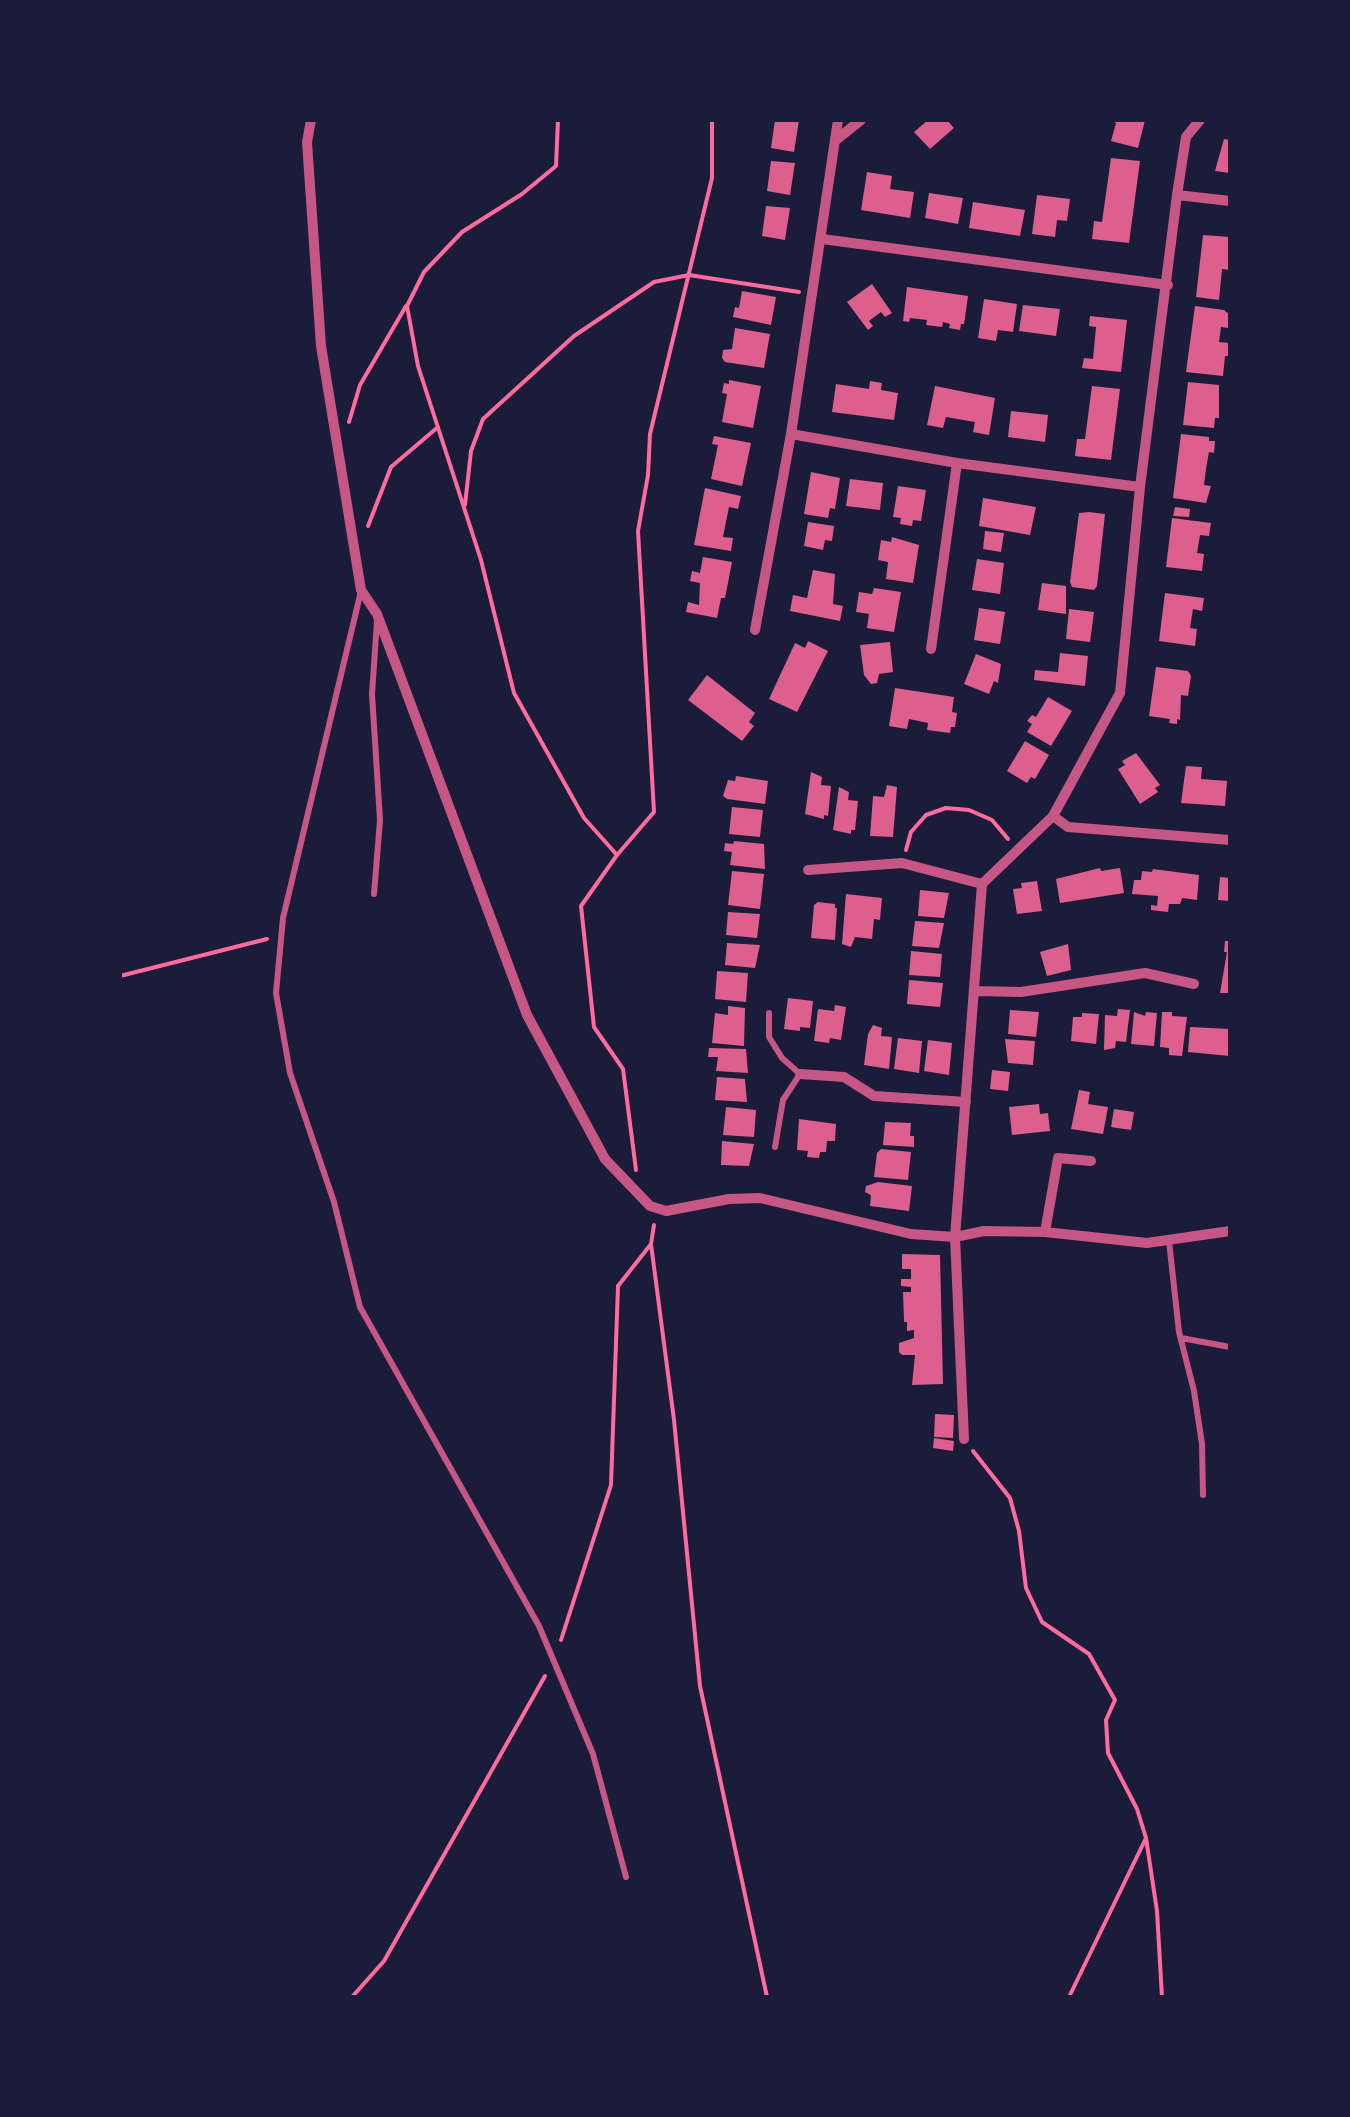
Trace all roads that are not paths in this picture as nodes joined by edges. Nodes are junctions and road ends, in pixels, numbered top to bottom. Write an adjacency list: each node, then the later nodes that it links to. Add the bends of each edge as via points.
1 (311, 120): 13 (street, via 307,142 322,346)
2 (838, 120): 5 (street)
3 (861, 120): 5 (street)
4 (1200, 120): 6 (street, via 1186,137)
5 (836, 140): 8 (street)
6 (1178, 195): 7 (street); 9 (street)
7 (1230, 201)
8 (822, 239): 9 (street); 10 (street)
9 (1168, 285): 12 (street)
10 (791, 434): 11 (street); 15 (street)
11 (958, 463): 12 (street); 16 (street)
12 (1140, 487): 17 (street, via 1120,692)
13 (361, 590): 14 (street); 37 (lane, via 281,936 276,993 290,1073 334,1202 360,1307 539,1626 593,1754)
14 (377, 614): 21 (lane, via 372,694 380,820); 31 (street, via 527,1015 605,1159 661,1210 760,1198 911,1234)
15 (755, 630)
16 (932, 650)
17 (1054, 816): 18 (street, via 1068,827); 20 (street)
18 (1230, 840)
19 (808, 870): 20 (street, via 902,862)
20 (982, 884): 23 (street)
21 (374, 894)
22 (1194, 984): 23 (street, via 1145,973 1022,992)
23 (974, 990): 26 (street)
24 (768, 1013): 25 (lane, via 769,1036)
25 (800, 1074): 26 (street, via 844,1077 874,1096); 27 (lane, via 783,1100)
26 (966, 1102): 31 (street)
27 (775, 1147)
28 (1091, 1161): 30 (street, via 1058,1158)
29 (1230, 1231): 32 (street)
30 (1046, 1232): 31 (street); 32 (street)
31 (955, 1237): 35 (street)
32 (1169, 1240): 33 (lane)
33 (1181, 1338): 34 (lane); 36 (lane, via 1202,1444)
34 (1230, 1346)
35 (964, 1438)
36 (1202, 1495)
37 (626, 1877)

